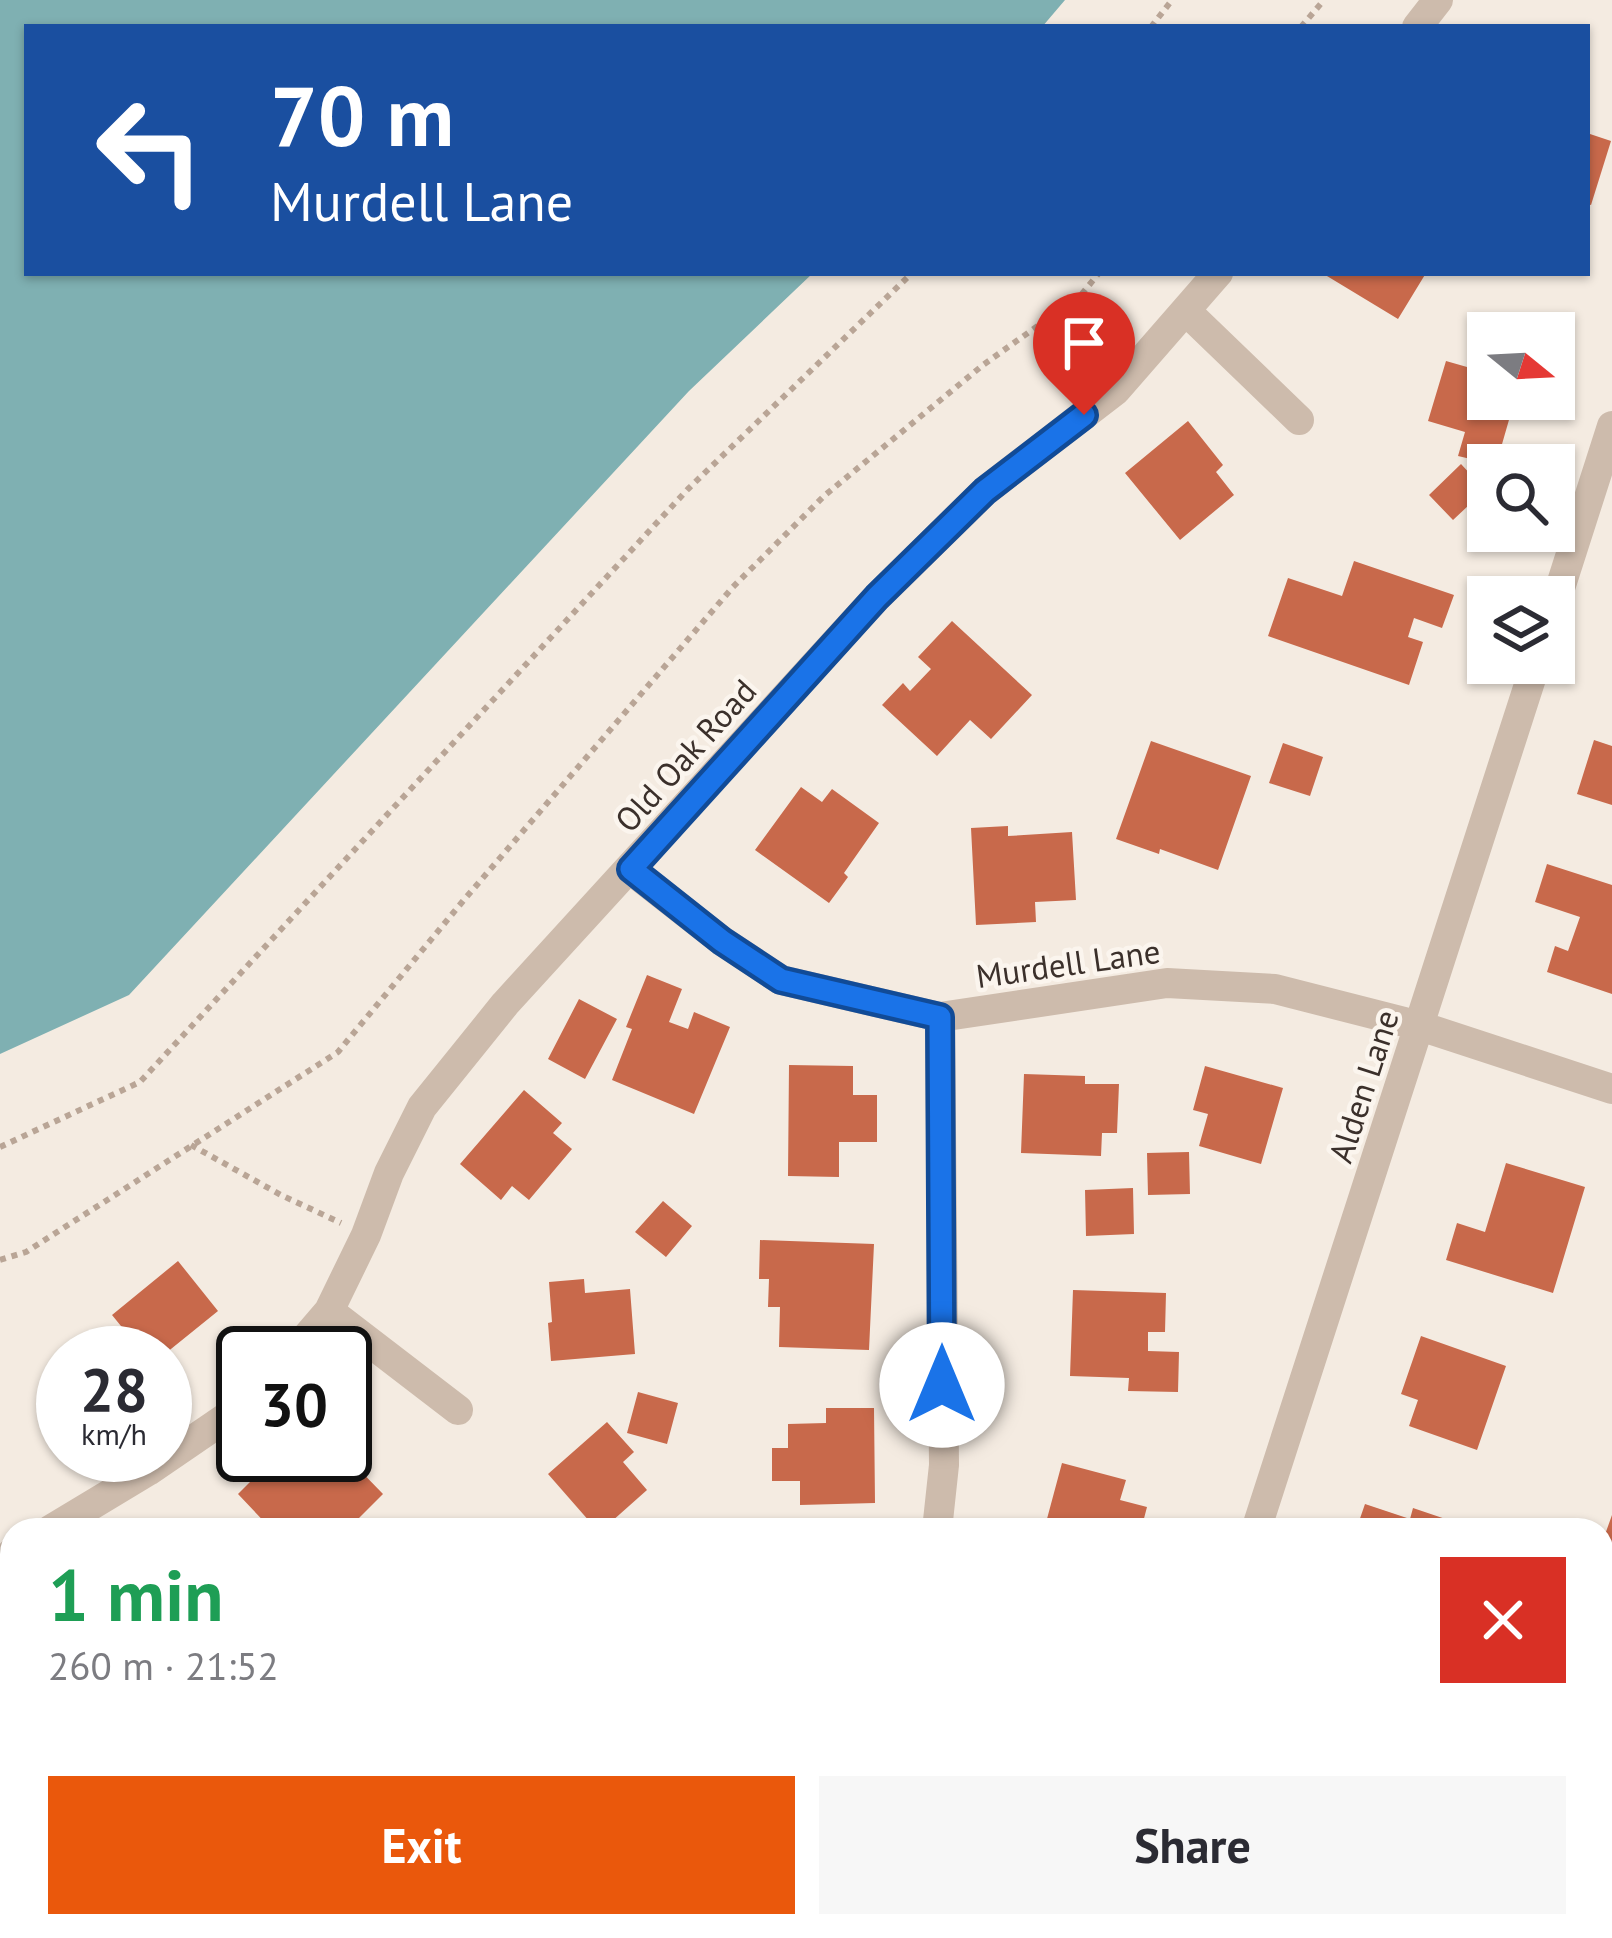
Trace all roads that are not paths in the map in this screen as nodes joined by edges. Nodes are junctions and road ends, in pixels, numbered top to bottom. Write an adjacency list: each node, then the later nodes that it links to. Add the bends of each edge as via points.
1 (1215, 276): 2 (street, Old Oak Road)
2 (1186, 311): 3 (street); 7 (street, Old Oak Road, via 1116,390 985,491 877,597)
3 (1298, 420)
4 (1612, 426): 5 (street)
5 (1564, 576)
6 (1529, 684): 9 (street, Alden Lane)
7 (631, 869): 8 (street, Murdell Lane, via 781,980); 11 (street, Old Oak Road, via 422,1107)
8 (940, 1017): 9 (street, Murdell Lane, via 1166,983 1275,989); 16 (street)
9 (1420, 1026): 10 (street, Murdell Lane); 17 (street, Alden Lane)
10 (1612, 1089)
11 (329, 1311): 12 (street, Old Oak Road); 13 (street)
12 (316, 1326)
13 (458, 1410)
14 (216, 1424): 15 (street)
15 (70, 1518)
16 (938, 1518)
17 (1260, 1518)

